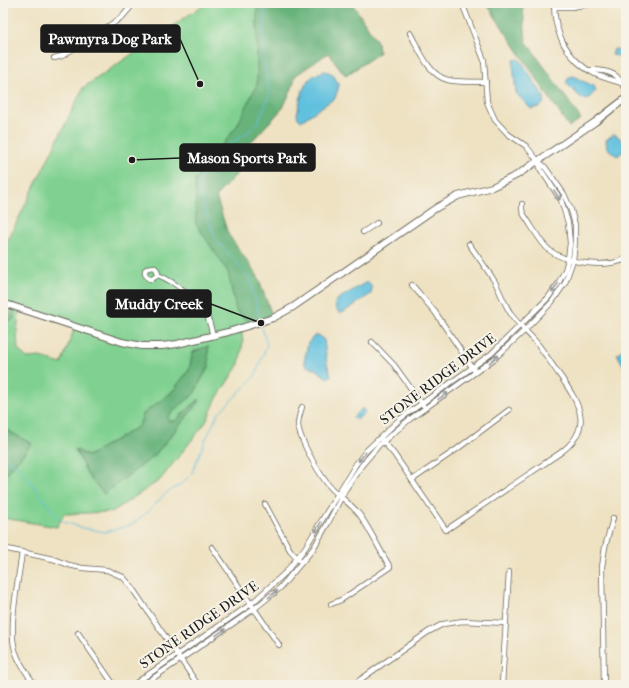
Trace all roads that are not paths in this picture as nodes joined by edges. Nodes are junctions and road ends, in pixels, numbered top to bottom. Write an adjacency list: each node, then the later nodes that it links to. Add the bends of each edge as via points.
1 (134, 3): 6 (street, via 115,22 62,56)
2 (462, 3): 7 (street, STONE RIDGE DRIVE, via 484,60)
3 (595, 3): 4 (street, via 572,7)
4 (554, 5): 8 (street, via 556,24 565,48 590,70 612,74)
5 (410, 33): 7 (street, via 429,65 440,77 447,80)
6 (54, 58)
7 (486, 82): 10 (street, STONE RIDGE DRIVE, via 487,102 495,120 508,134 526,146)
8 (626, 88)
9 (626, 98): 10 (street)
10 (538, 161): 15 (street, STONE RIDGE DRIVE, via 566,213); 22 (street, via 498,185 458,196 436,208 293,307 253,325)
11 (522, 204): 15 (street, via 524,215 546,247 555,254)
12 (377, 223): 13 (street)
13 (363, 232)
14 (469, 244): 20 (street)
15 (571, 259): 16 (street, via 593,264 613,263); 20 (street, STONE RIDGE DRIVE, one-way to 20, via 553,292); 21 (street, STONE RIDGE DRIVE, via 567,279 559,293)
16 (626, 259)
17 (158, 275): 22 (street, via 172,282 198,304 207,316)
18 (412, 285): 24 (street)
19 (3, 302): 22 (street, via 142,346 162,346)
20 (521, 326): 21 (street); 24 (street, STONE RIDGE DRIVE)
21 (525, 330): 25 (street, STONE RIDGE DRIVE, one-way to 21); 31 (street, via 577,402 581,422 574,441 446,530)
22 (213, 336)
23 (372, 342): 26 (street, via 394,365)
24 (473, 368): 25 (street); 26 (street, STONE RIDGE DRIVE)
25 (476, 373): 28 (street, STONE RIDGE DRIVE, one-way to 25)
26 (422, 403): 28 (street); 30 (street, STONE RIDGE DRIVE, via 400,419)
27 (302, 407): 32 (street, via 298,419 301,437 324,481)
28 (425, 408): 30 (street, STONE RIDGE DRIVE)
29 (509, 410): 31 (street)
30 (381, 440): 31 (street); 32 (street, STONE RIDGE DRIVE)
31 (412, 480)
32 (339, 495): 38 (street, STONE RIDGE DRIVE, one-way to 38); 39 (street, STONE RIDGE DRIVE, via 328,523); 42 (street, via 360,516 390,568)
33 (265, 504): 38 (street)
34 (613, 518): 55 (street, via 602,567)
35 (212, 546): 41 (street)
36 (3, 548): 37 (street)
37 (22, 552): 47 (street, via 82,568 107,570 123,577); 48 (street, via 12,628 13,642 16,654)
38 (297, 558): 39 (street); 41 (street, STONE RIDGE DRIVE, via 285,573)
39 (302, 562): 43 (street, STONE RIDGE DRIVE, one-way to 39, via 280,588)
40 (509, 572): 44 (street)
41 (251, 604): 43 (street); 47 (street, STONE RIDGE DRIVE)
42 (331, 604)
43 (254, 609): 46 (street); 47 (street, STONE RIDGE DRIVE, one-way to 43)
44 (506, 623): 53 (street, via 463,621 443,624 410,644); 54 (street)
45 (78, 633): 49 (street)
46 (278, 645)
47 (179, 657): 50 (street, STONE RIDGE DRIVE); 51 (street, STONE RIDGE DRIVE); 52 (street)
48 (35, 685)
49 (114, 685)
50 (133, 685)
51 (143, 685)
52 (198, 685)
53 (356, 685)
54 (502, 685)
55 (604, 685)

